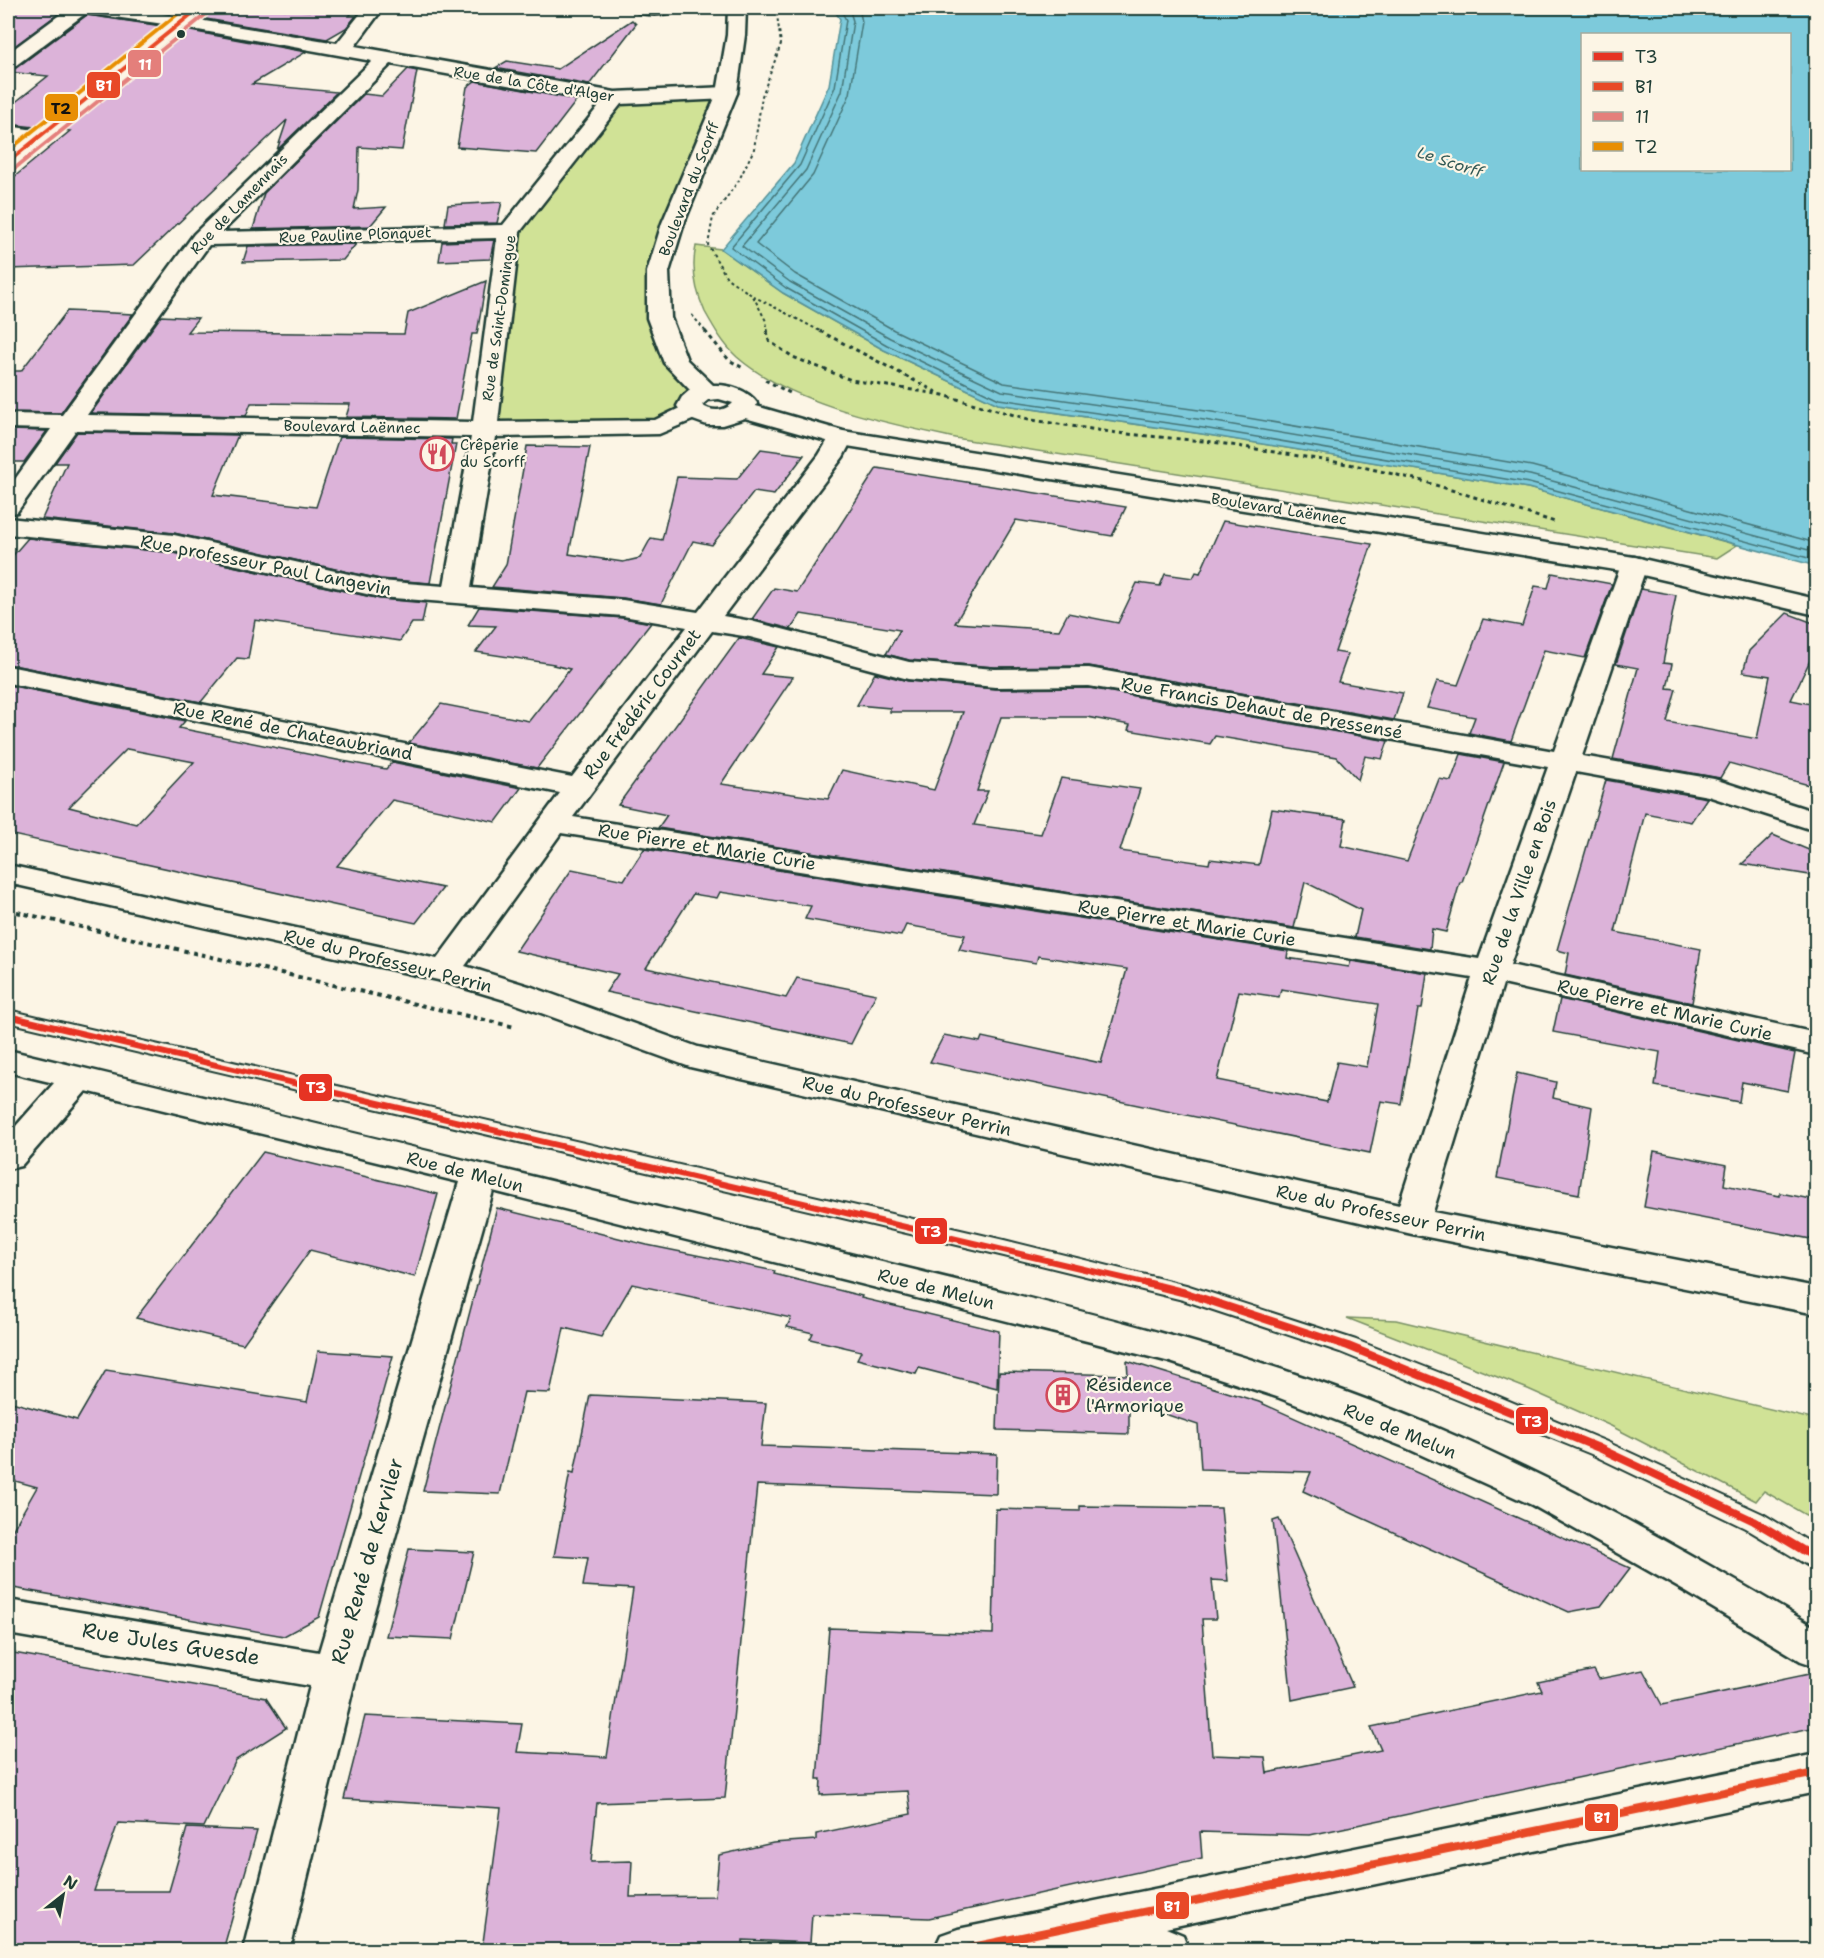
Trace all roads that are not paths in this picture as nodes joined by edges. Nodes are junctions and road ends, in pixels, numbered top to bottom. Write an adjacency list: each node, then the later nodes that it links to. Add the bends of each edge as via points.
1 (80, 8): 11 (street)
2 (92, 8): 8 (street, Rue de la Côte d'Alger)
3 (199, 8): 8 (street)
4 (374, 8): 9 (street)
5 (644, 8): 6 (street)
6 (665, 8)
7 (737, 8): 12 (street, Boulevard du Scorff)
8 (181, 22): 9 (street, Rue de la Côte d'Alger); 15 (street)
9 (342, 50): 10 (street, Rue de la Côte d'Alger)
10 (385, 59): 13 (street, Rue de la Côte d'Alger); 18 (street, Rue de Lamennais)
11 (8, 62)
12 (727, 93): 13 (street, Rue de la Côte d'Alger); 19 (street, Boulevard du Scorff, via 673,223 658,273 659,318 676,363)
13 (615, 99): 17 (street, Rue de Saint-Domingue)
14 (8, 132): 15 (street)
15 (40, 136): 16 (street)
16 (8, 162)
17 (509, 231): 18 (street, Rue Pauline Plonquet); 22 (street, Rue de Saint-Domingue)
18 (202, 239): 21 (street, Rue de Lamennais)
19 (700, 402): 22 (street, Boulevard Laënnec, via 659,427); 23 (street, Boulevard Laënnec, via 699,415 718,417 742,410)
20 (8, 421): 21 (street, Boulevard Laënnec)
21 (67, 422): 22 (street, Boulevard Laënnec); 24 (street, Rue de Lamennais)
22 (485, 430): 27 (street, Rue de Saint-Domingue)
23 (840, 438): 26 (street, Boulevard Laënnec); 29 (street, Rue Frédéric Cournet, via 830,457)
24 (8, 506)
25 (8, 526): 27 (street, Rue professeur Paul Langevin, via 174,543 380,590)
26 (1634, 565): 28 (street, Boulevard Laënnec); 31 (street, Rue de la Ville en Bois)
27 (456, 594): 29 (street, Rue professeur Paul Langevin, via 623,608)
28 (1816, 607)
29 (704, 622): 31 (street, Rue Francis Dehaut de Pressensé, via 750,629 908,670 995,678 1089,678); 32 (street, Rue Frédéric Cournet)
30 (8, 674): 32 (street, Rue René de Chateaubriand)
31 (1564, 761): 33 (street, Rue Francis Dehaut de Pressensé, via 1714,788); 37 (street, Rue de la Ville en Bois)
32 (579, 788): 34 (street, Rue Frédéric Cournet)
33 (1816, 822)
34 (554, 823): 36 (street, Rue Frédéric Cournet); 37 (street, Rue Pierre et Marie Curie)
35 (8, 874): 36 (street, Rue du Professeur Perrin)
36 (445, 971): 44 (street, Rue du Professeur Perrin, via 690,1056)
37 (1491, 971): 39 (street, Rue Pierre et Marie Curie); 44 (street, Rue de la Ville en Bois)
38 (8, 1016): 46 (lane, via 1186,1293 1348,1346 1599,1448 1754,1521)
39 (1816, 1044)
40 (8, 1061): 41 (street, Rue de Melun)
41 (79, 1077): 42 (street); 43 (street, Rue de Melun)
42 (8, 1157)
43 (478, 1175): 48 (street, Rue de Melun, via 1175,1349 1292,1387 1418,1436 1546,1494); 49 (street, Rue René de Kerviler)
44 (1412, 1221): 45 (street, Rue du Professeur Perrin)
45 (1816, 1301)
46 (1816, 1558)
47 (8, 1617): 49 (street, Rue Jules Guesde)
48 (1816, 1648)
49 (335, 1671): 52 (street, Rue René de Kerviler)
50 (1816, 1773): 51 (street)
51 (1097, 1936): 53 (street); 54 (street)
52 (266, 1950)
53 (958, 1950)
54 (1166, 1950)

